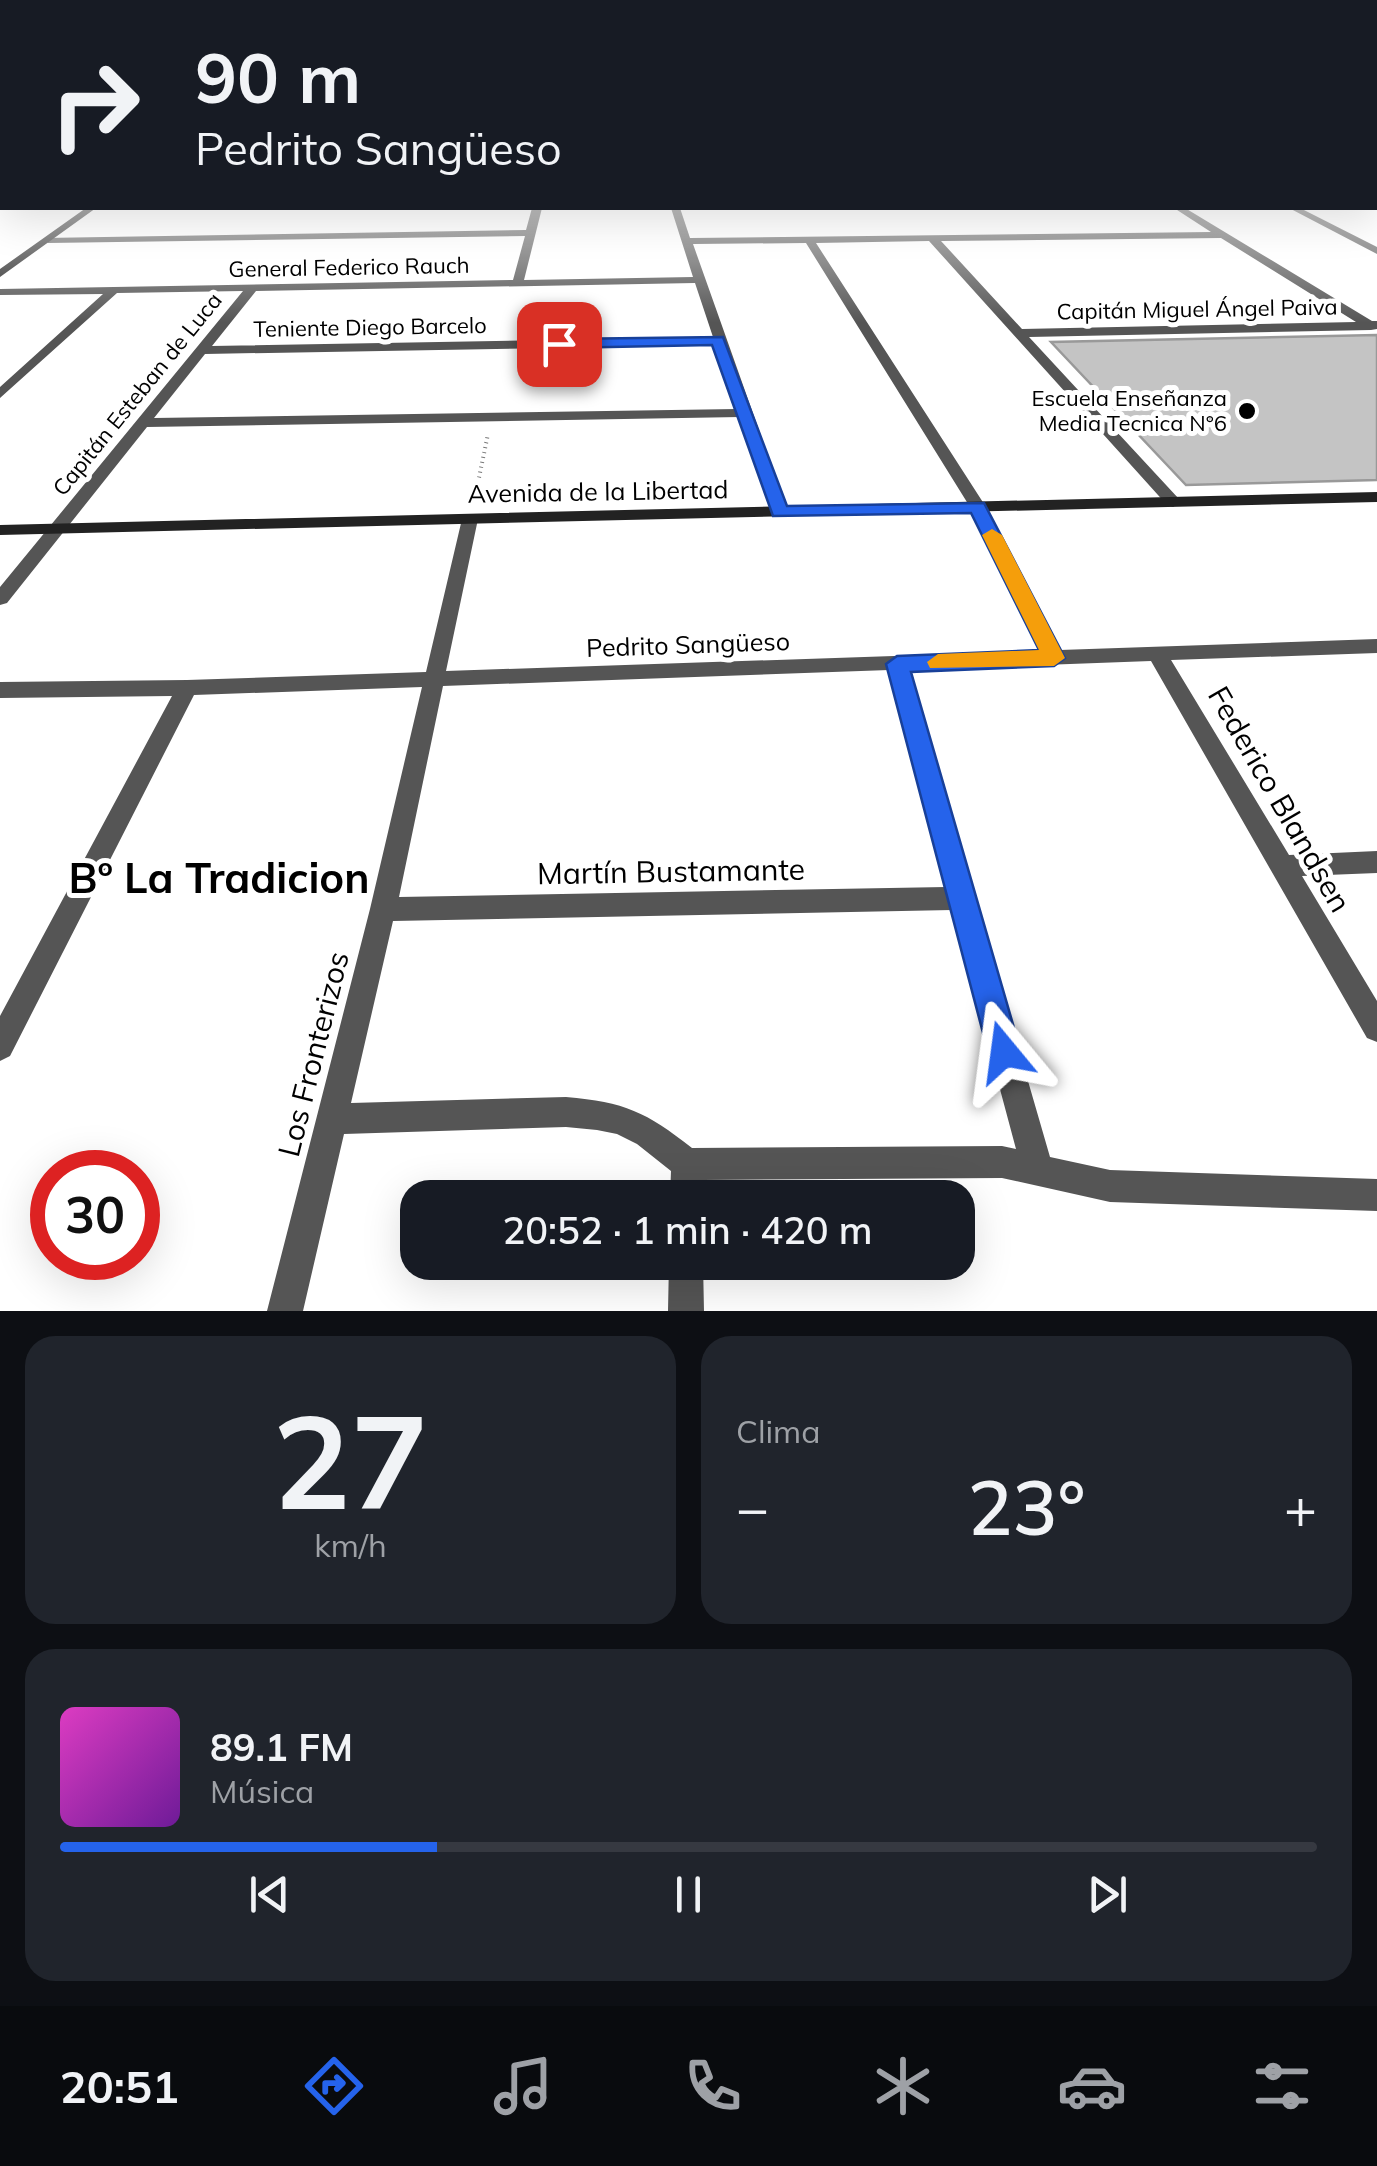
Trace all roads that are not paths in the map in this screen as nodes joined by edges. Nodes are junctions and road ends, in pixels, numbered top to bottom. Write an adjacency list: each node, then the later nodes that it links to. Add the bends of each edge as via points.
1 (88, 210): 9 (main road)
2 (536, 210): 6 (street)
3 (675, 210): 11 (street)
4 (1183, 210): 7 (street)
5 (1298, 210): 12 (street)
6 (530, 233): 9 (street); 15 (street)
7 (1224, 235): 8 (street); 19 (street)
8 (932, 238): 10 (street); 20 (street)
9 (48, 240): 13 (main road)
10 (809, 240): 11 (street); 28 (street)
11 (686, 241): 14 (street)
12 (1377, 251)
13 (0, 274)
14 (699, 280): 15 (street, General Federico Rauch); 21 (street)
15 (517, 284): 16 (street, General Federico Rauch)
16 (252, 288): 17 (street, General Federico Rauch); 22 (street, Capitán Esteban de Luca)
17 (114, 290): 18 (street, General Federico Rauch); 23 (street)
18 (0, 292)
19 (1375, 327): 20 (street, Capitán Miguel Ángel Paiva)
20 (1019, 333): 27 (street)
21 (718, 340): 22 (street, Teniente Diego Barcelo); 24 (street)
22 (203, 350): 25 (street, Capitán Esteban de Luca)
23 (0, 394)
24 (744, 413): 25 (street); 29 (street)
25 (145, 422): 31 (street, Capitán Esteban de Luca)
26 (1377, 497): 27 (main road, Avenida de la Libertad)
27 (1173, 502): 28 (main road, Avenida de la Libertad)
28 (978, 507): 29 (main road, Avenida de la Libertad); 36 (street)
29 (780, 512): 30 (main road, Avenida de la Libertad)
30 (470, 519): 31 (main road, Avenida de la Libertad); 38 (street, Los Fronterizos)
31 (58, 528): 32 (main road, Avenida de la Libertad); 33 (street, Capitán Esteban de Luca)
32 (0, 530)
33 (0, 599)
34 (1377, 646): 35 (street, Pedrito Sangüeso)
35 (1158, 655): 36 (street, Pedrito Sangüeso); 42 (street, Federico Blandsen)
36 (1054, 658): 37 (street, Pedrito Sangüeso)
37 (897, 664): 38 (street, Pedrito Sangüeso); 43 (street)
38 (434, 680): 39 (street, Pedrito Sangüeso); 44 (street, Los Fronterizos)
39 (187, 688): 40 (street, Pedrito Sangüeso); 46 (street)
40 (0, 690)
41 (1377, 862): 42 (street)
42 (1280, 866): 45 (street, Federico Blandsen)
43 (961, 898): 44 (street, Martín Bustamante); 49 (street)
44 (382, 909): 47 (street, Los Fronterizos)
45 (1377, 1028)
46 (0, 1046)
47 (330, 1120): 48 (street, via 596,1115 648,1132); 53 (street, Los Fronterizos)
48 (686, 1164): 49 (street); 50 (street)
49 (1037, 1167): 51 (street, via 1110,1186)
50 (686, 1180)
51 (1377, 1195)
52 (686, 1280): 54 (street)
53 (285, 1311)
54 (686, 1311)

